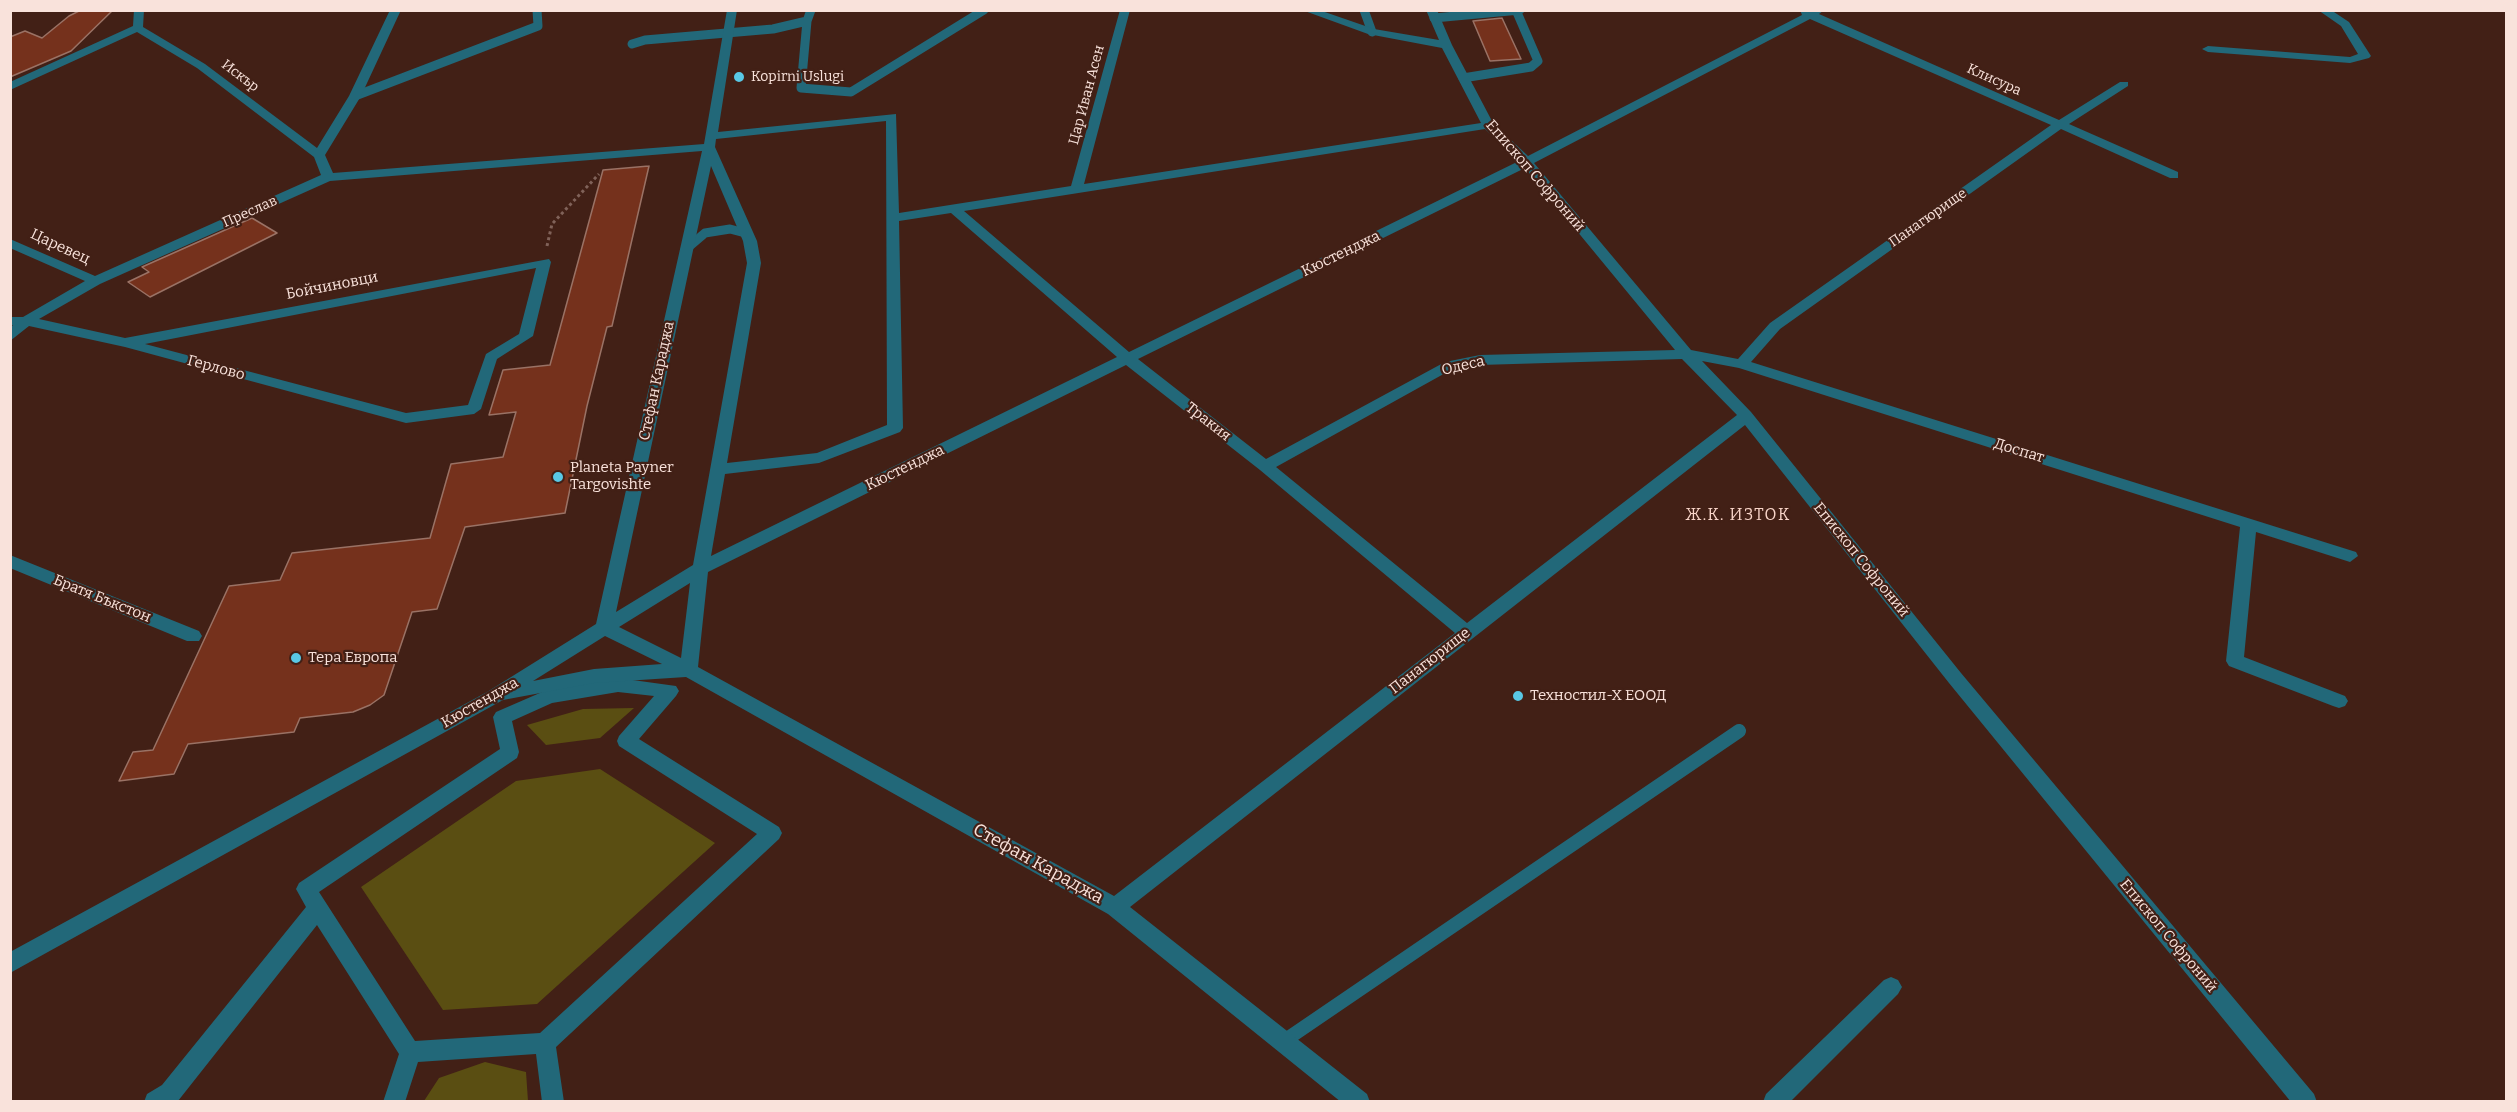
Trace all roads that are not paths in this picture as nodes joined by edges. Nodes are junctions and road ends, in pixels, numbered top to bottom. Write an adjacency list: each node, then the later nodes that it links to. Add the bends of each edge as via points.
1 (139, 10): 16 (street)
2 (396, 10): 25 (street)
3 (537, 10): 25 (lane, via 538,26)
4 (732, 10): 18 (street, Стефан Караджа)
5 (812, 10): 15 (lane)
6 (984, 10): 15 (lane, via 851,92 801,88)
7 (1125, 10): 33 (street, Цар Иван Асен)
8 (1307, 10): 17 (street)
9 (1364, 10): 17 (lane)
10 (1521, 10): 12 (lane)
11 (2323, 10): 21 (street, via 2345,24 2366,56 2350,60)
12 (1516, 11): 14 (lane); 22 (lane, via 1538,61 1531,67)
13 (1811, 12): 27 (street, Клисура); 30 (street, Кюстенджа)
14 (1433, 14): 20 (street, Епископ Софроний)
15 (807, 21): 18 (lane)
16 (138, 28): 24 (street); 29 (street, Искър, via 201,66)
17 (1372, 32): 20 (street)
18 (727, 34): 19 (lane); 28 (street, Стефан Караджа)
19 (632, 44)
20 (1446, 45): 22 (street, Епископ Софроний)
21 (2208, 49)
22 (1463, 78): 26 (street, Епископ Софроний)
23 (2124, 84): 27 (street, Панагюрище)
24 (10, 87)
25 (355, 96): 29 (street)
26 (1488, 125): 30 (street, Епископ Софроний); 33 (street)
27 (2059, 125): 31 (street, Клисура); 46 (street, Панагюрище, via 1775,326)
28 (710, 142): 32 (street, Преслав, via 619,154); 35 (street, Преслав, via 892,117); 36 (street); 38 (street, Стефан Караджа)
29 (319, 155): 32 (street)
30 (1527, 162): 44 (street, Епископ Софроний); 45 (street, Кюстенджа)
31 (2174, 175)
32 (328, 177): 39 (street, Преслав)
33 (1077, 188): 34 (street)
34 (953, 208): 35 (street); 45 (street, Тракия)
35 (891, 218): 50 (street, via 895,428 819,458)
36 (745, 233): 38 (lane, via 730,229 705,233); 50 (street, via 754,263)
37 (10, 243): 39 (street, Царевец)
38 (685, 250): 55 (street, Стефан Караджа)
39 (95, 281): 41 (street, Преслав)
40 (10, 321): 41 (street, Герлово)
41 (26, 321): 42 (street, Преслав); 43 (street, Герлово)
42 (10, 338)
43 (125, 343): 48 (street, Герлово); 48 (street, Бойчиновци, via 544,262 526,336 491,357 474,409)
44 (1686, 354): 46 (street, Доспат); 47 (street, Епископ Софроний); 49 (street, Одеса, via 1480,360 1445,367)
45 (1128, 359): 49 (street, Тракия); 54 (street, Кюстенджа)
46 (1741, 364): 51 (street, Доспат)
47 (1746, 416): 56 (street, Панагюрище); 74 (street, Епископ Софроний, via 1955,678)
48 (406, 418)
49 (1265, 466): 56 (street, Тракия)
50 (718, 469): 54 (street)
51 (2249, 523): 52 (street, Доспат); 60 (street, via 2235,661)
52 (2350, 556)
53 (10, 561): 57 (street, Братя Бъкстон)
54 (701, 568): 55 (street, Кюстенджа); 58 (street)
55 (604, 628): 58 (street, Стефан Караджа); 59 (street, Кюстенджа)
56 (1466, 632): 62 (street, Панагюрище)
57 (193, 636)
58 (689, 670): 59 (street, via 594,676); 62 (street, Стефан Караджа)
59 (494, 696): 64 (street, Кюстенджа)
60 (2339, 701)
61 (1739, 730): 66 (lane)
62 (1115, 907): 66 (street, Стефан Караджа)
63 (318, 908): 67 (street, via 306,889 510,752 502,717 549,696 618,685 670,691 626,741 772,833); 68 (street); 69 (street, via 170,1093)
64 (10, 963)
65 (1891, 987): 73 (street)
66 (1284, 1041): 72 (street, Стефан Караджа)
67 (545, 1043): 68 (street); 71 (street)
68 (410, 1052): 70 (street)
69 (155, 1101)
70 (394, 1101)
71 (553, 1101)
72 (1359, 1101)
73 (1774, 1101)
74 (2306, 1101)

